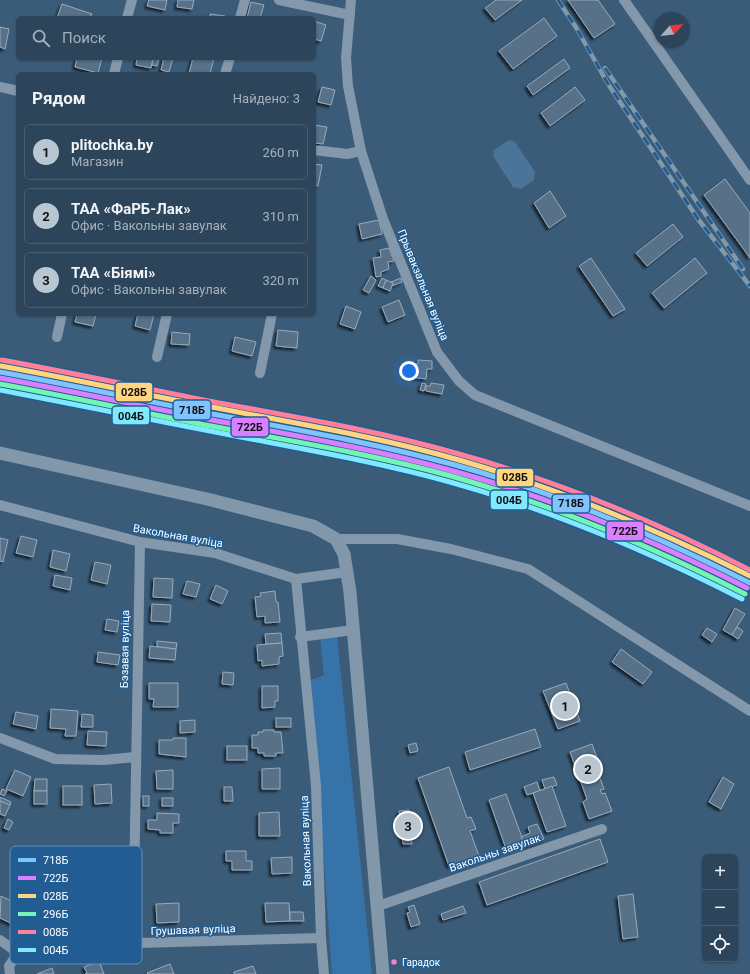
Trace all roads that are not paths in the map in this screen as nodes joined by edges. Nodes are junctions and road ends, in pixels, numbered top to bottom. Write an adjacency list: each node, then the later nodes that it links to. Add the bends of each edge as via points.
1 (132, 0): 7 (street)
2 (245, 0): 8 (street)
3 (279, 0): 6 (street)
4 (351, 0): 6 (street, Прывакзальная вуліца)
5 (624, 0): 17 (street)
6 (350, 15): 16 (street, Прывакзальная вуліца, via 346,58 348,86)
7 (128, 16)
8 (241, 16)
9 (118, 60): 11 (street)
10 (229, 60): 12 (street)
11 (114, 72)
12 (226, 72)
13 (0, 87): 14 (street)
14 (16, 91)
15 (316, 150): 16 (street, via 346,154)
16 (361, 151): 26 (street, Прывакзальная вуліца, via 383,219 438,352 459,381 474,395)
17 (750, 180)
18 (62, 316): 21 (street)
19 (167, 316): 22 (street)
20 (272, 316): 23 (street)
21 (58, 337)
22 (157, 357)
23 (260, 373)
24 (0, 453): 27 (main road, via 207,499 313,526)
25 (0, 505): 28 (street, Вакольная вуліца)
26 (750, 506)
27 (336, 539): 29 (main road, via 344,554); 33 (street, via 397,538 528,568 552,586)
28 (140, 542): 30 (street, Вакольная вуліца, via 215,553); 35 (street, Бэзавая вуліца)
29 (347, 572): 30 (street); 31 (main road)
30 (296, 579): 32 (street, Вакольная вуліца)
31 (353, 630): 32 (street); 38 (main road)
32 (300, 637): 39 (street, Вакольная вуліца, via 316,786)
33 (750, 711)
34 (0, 738): 35 (street, via 55,759 104,760)
35 (135, 757): 37 (street, Бэзавая вуліца)
36 (602, 829): 38 (street, Вакольны завулак)
37 (134, 846)
38 (378, 906): 46 (main road)
39 (321, 938): 41 (street, Грушавая вуліца); 45 (street, Вакольная вуліца)
40 (0, 940): 42 (street)
41 (142, 944)
42 (10, 947)
43 (11, 964): 44 (street)
44 (10, 974)
45 (324, 974)
46 (383, 974)

